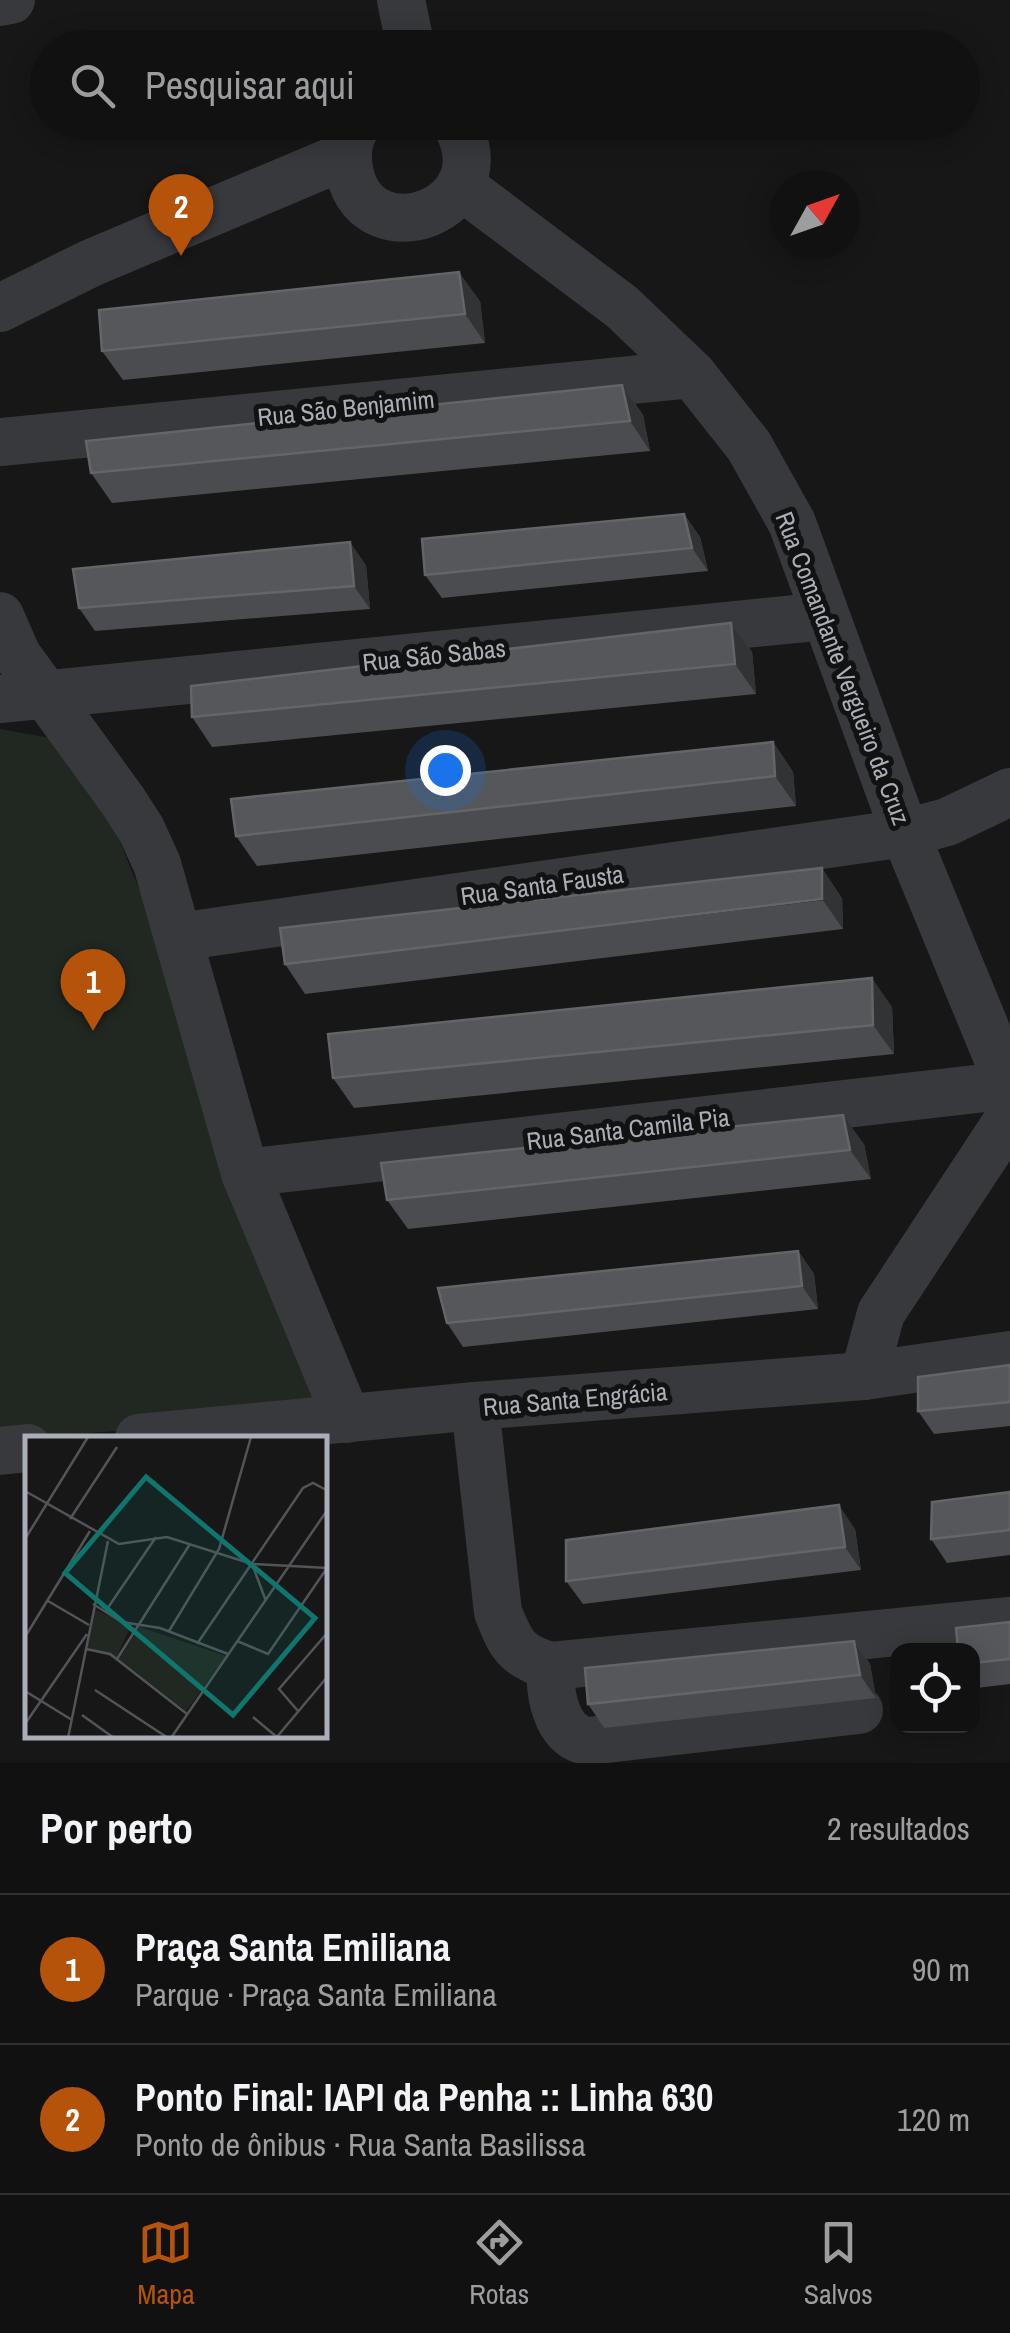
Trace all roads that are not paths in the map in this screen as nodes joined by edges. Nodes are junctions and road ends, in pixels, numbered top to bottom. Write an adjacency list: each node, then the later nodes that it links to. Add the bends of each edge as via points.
1 (11, 0): 3 (street)
2 (401, 0): 4 (street)
3 (0, 2)
4 (407, 30)
5 (351, 140): 9 (street)
6 (353, 140): 8 (street, via 354,187 376,210 408,219 439,210)
7 (463, 140): 8 (street)
8 (461, 186): 10 (street, Rua Comandante Vergueiro da Cruz, via 622,306)
9 (0, 308)
10 (692, 374): 11 (street, Rua São Benjamim); 13 (street, Rua Comandante Vergueiro da Cruz, via 749,446 784,508)
11 (0, 442)
12 (0, 616): 14 (street, via 17,655)
13 (825, 616): 14 (street, Rua São Sabas); 16 (street, Rua Comandante Vergueiro da Cruz)
14 (22, 697): 17 (street, via 141,829)
15 (1010, 792): 16 (street, Rua Santa Fausta, via 948,822)
16 (905, 833): 17 (street, Rua Santa Fausta); 18 (street, Rua Comandante Vergueiro da Cruz)
17 (178, 936): 20 (street)
18 (1010, 1086): 20 (street, Rua Santa Camila Pia)
19 (1010, 1117): 22 (street, via 881,1312)
20 (245, 1173): 24 (street)
21 (1010, 1355): 22 (street, Rua Santa Engrácia)
22 (864, 1376): 23 (street, Rua Santa Engrácia)
23 (475, 1406): 24 (street, Rua Santa Engrácia); 29 (street, via 498,1612 518,1652)
24 (348, 1419): 25 (street, Rua Santa Engrácia)
25 (161, 1436)
26 (25, 1448): 27 (street)
27 (0, 1451)
28 (1010, 1621): 29 (street)
29 (551, 1666): 30 (street, via 561,1722 578,1740)
30 (859, 1710)

